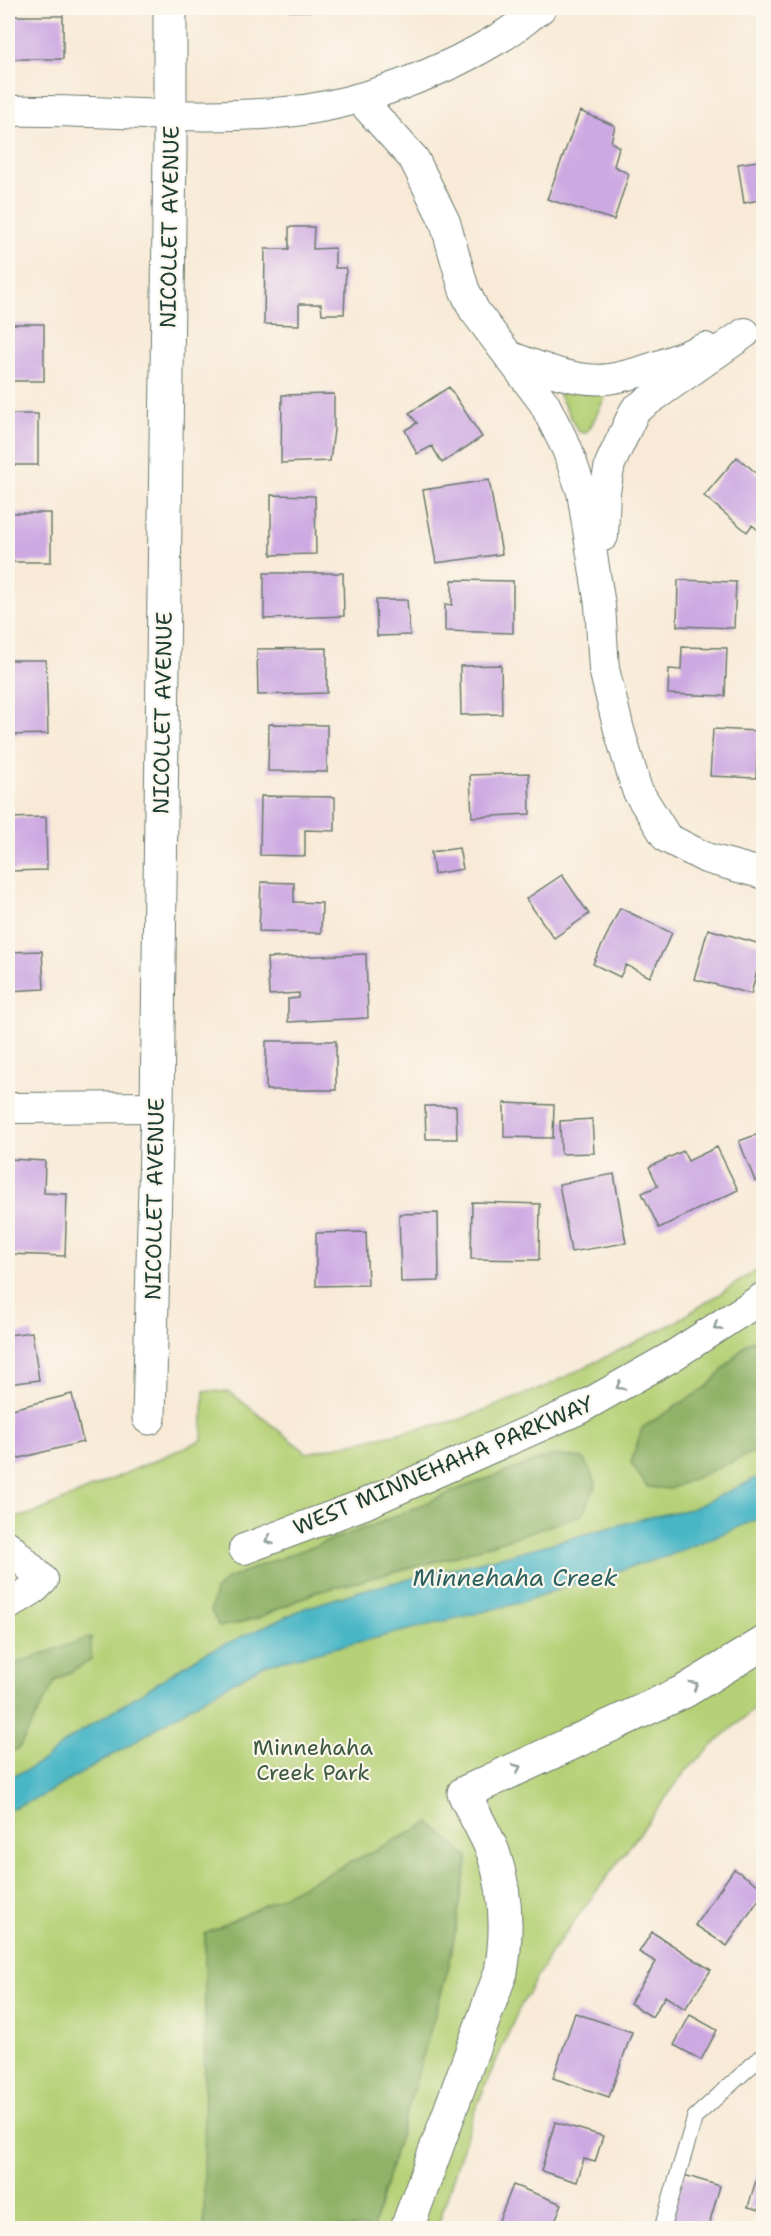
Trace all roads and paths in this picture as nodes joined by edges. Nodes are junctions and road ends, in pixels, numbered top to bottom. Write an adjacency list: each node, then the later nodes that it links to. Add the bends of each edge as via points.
1 (170, 8): 5 (main road, NICOLLET AVENUE)
2 (541, 8): 3 (street, via 501,37 421,78)
3 (358, 98): 5 (street, via 297,111); 7 (street, via 414,159 445,222 474,310)
4 (8, 111): 5 (street)
5 (170, 115): 10 (main road, NICOLLET AVENUE)
6 (754, 330): 7 (street, via 670,362 607,379 539,368); 8 (street, via 635,410 610,464 605,491)
7 (509, 356): 8 (street, via 544,403 567,449 582,492)
8 (600, 605): 9 (street, via 604,669 637,790 667,838 706,858)
9 (764, 874)
10 (157, 1107): 11 (street); 13 (main road, NICOLLET AVENUE)
11 (8, 1108)
12 (764, 1297): 15 (street, WEST MINNEHAHA PARKWAY, one-way to 15, via 671,1357 579,1409 362,1505)
13 (148, 1418)
14 (8, 1546): 17 (street)
15 (244, 1549)
16 (8, 1580): 17 (street)
17 (43, 1580): 18 (street)
18 (8, 1605)
19 (764, 1643): 21 (main road, one-way to 19, via 501,1972 506,1941 502,1882 464,1793 685,1690)
20 (764, 2054): 22 (lane, via 695,2117)
21 (407, 2229)
22 (662, 2229)

